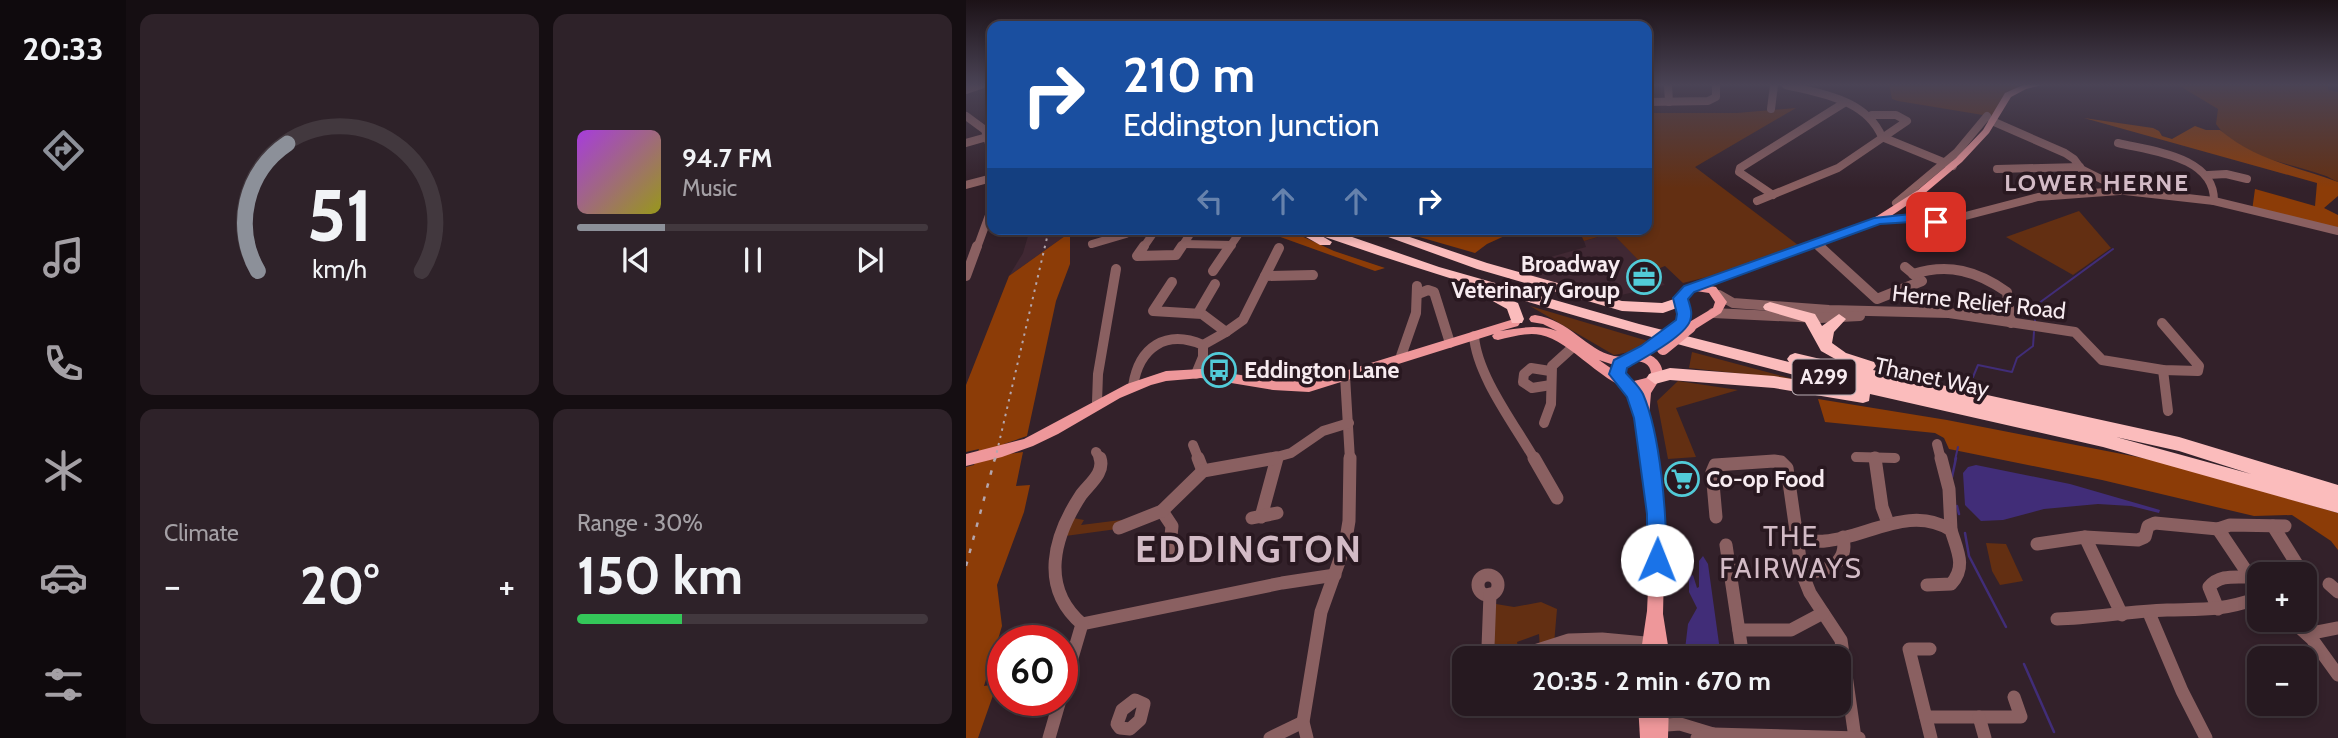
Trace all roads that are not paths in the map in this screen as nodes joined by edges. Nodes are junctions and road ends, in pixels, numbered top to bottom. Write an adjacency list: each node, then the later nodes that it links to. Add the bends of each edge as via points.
1 (972, 119): 7 (street)
2 (1818, 119): 20 (street, via 1740,168)
3 (1874, 119): 8 (street)
4 (1906, 119): 8 (street)
5 (1986, 119): 11 (main road, via 1976,143)
6 (1987, 119): 13 (street, via 2053,146)
7 (987, 136): 9 (street)
8 (1882, 138): 11 (street); 20 (street, via 1838,168)
9 (966, 143)
10 (2118, 143): 14 (street, via 2176,159)
11 (1949, 165): 23 (street); 25 (main road, via 1921,192)
12 (1997, 169): 13 (street)
13 (2082, 169): 18 (street); 19 (street)
14 (2208, 175): 16 (street); 22 (street, via 2214,184)
15 (987, 179): 17 (street)
16 (2247, 179)
17 (966, 185)
18 (2096, 191): 19 (street); 25 (street, via 2038,197 1945,221)
19 (2125, 191): 22 (street)
20 (1773, 195): 21 (street)
21 (1757, 201)
22 (2214, 201): 26 (street)
23 (1896, 203)
24 (987, 219): 42 (street)
25 (1878, 220): 40 (main road)
26 (2338, 231)
27 (1103, 235): 36 (street)
28 (1122, 235): 36 (street)
29 (1152, 235): 38 (street, via 1137,256 1176,256)
30 (1190, 235): 38 (street)
31 (1238, 235): 39 (street)
32 (1312, 235): 64 (highway, via 1359,255 1510,303)
33 (1334, 235): 87 (highway, Thanet Way / A299, via 1477,284 1639,329 1858,386)
34 (1360, 235): 90 (highway, Thanet Way / A299, via 1513,286 1702,337)
35 (1390, 235): 44 (highway)
36 (1104, 240): 37 (street)
37 (1092, 244)
38 (1184, 244): 39 (street)
39 (1233, 244): 45 (street)
40 (1817, 244): 50 (main road); 55 (street)
41 (1279, 248): 49 (street)
42 (970, 258): 48 (street)
43 (1116, 269): 82 (street)
44 (1494, 270): 46 (highway); 56 (highway, via 1630,307)
45 (1213, 271)
46 (1526, 273)
47 (1313, 275): 49 (street)
48 (966, 276)
49 (1265, 276): 66 (street, via 1244,320)
50 (1727, 276): 53 (main road); 54 (main road, via 1717,288)
51 (1172, 282): 58 (street, via 1153,311)
52 (1215, 284): 58 (street)
53 (1694, 288): 54 (main road); 56 (main road, via 1684,293)
54 (1718, 294): 57 (street, Herne Relief Road, via 1729,303); 59 (main road, via 1720,306)
55 (1878, 304): 57 (street, Herne Relief Road); 61 (street, Herne Relief Road, via 1869,315); 62 (street, Herne Relief Road); 62 (street, via 1922,281 1909,271 1969,270 2007,292)
56 (1681, 305): 65 (main road)
57 (1770, 307): 60 (highway)
58 (1198, 313): 66 (street)
59 (1711, 314): 60 (street, Herne Relief Road); 65 (main road)
60 (1810, 318): 61 (street, Herne Relief Road); 68 (highway, A299)
61 (1839, 319): 68 (highway, via 1827,330)
62 (2011, 323): 74 (street, Herne Relief Road, via 2075,332 2102,360)
63 (2162, 323): 74 (street, via 2199,366 2198,371)
64 (1524, 324): 67 (main road); 71 (main road); 73 (main road, via 1540,318 1607,360)
65 (1685, 326): 70 (main road, bridge)
66 (1226, 332): 69 (street)
67 (1465, 340): 72 (main road); 72 (street, via 1434,292 1418,290 1410,338); 99 (street)
68 (1823, 343): 90 (highway, A299, via 1841,357 1862,364 2055,407)
69 (1203, 345): 76 (street); 81 (street, via 1174,338 1158,341 1141,360)
70 (1659, 346): 73 (main road); 77 (main road)
71 (1573, 347): 75 (street); 79 (main road)
72 (1401, 356): 78 (main road)
73 (1629, 359): 77 (main road, via 1645,358); 79 (main road, via 1617,369)
74 (2163, 370): 83 (street)
75 (1550, 371): 80 (street); 80 (street, via 1534,367 1522,376 1532,388)
76 (1196, 374): 78 (main road, via 1295,387); 81 (main road, via 1169,375)
77 (1654, 375): 79 (main road, via 1640,386); 84 (main road, via 1645,394); 87 (highway, A299, via 1784,384)
78 (1345, 376): 85 (street)
79 (1624, 382): 84 (main road)
80 (1551, 385): 86 (street, via 1556,404)
81 (1133, 386): 82 (main road)
82 (1097, 402): 96 (main road, via 1040,438)
83 (2168, 411)
84 (1643, 417): 136 (main road, via 1657,519)
85 (1349, 423): 93 (street, via 1323,430); 117 (street, via 1349,521)
86 (1544, 423)
87 (2103, 440): 100 (highway, Thanet Way / A299)
88 (1208, 442): 97 (street, via 1190,446)
89 (1937, 444): 107 (street, via 1949,489)
90 (2179, 444): 98 (highway, Thanet Way / A299)
91 (1096, 452): 127 (street, via 1101,469 1063,527 1052,559 1057,590)
92 (1856, 457): 94 (street)
93 (1277, 458): 97 (street); 102 (street, via 1257,518)
94 (1875, 458): 95 (street); 104 (street)
95 (1895, 458)
96 (966, 460)
97 (1203, 471): 101 (street)
98 (2338, 493)
99 (1557, 498)
100 (2338, 505)
101 (1163, 511): 105 (street, via 1135,516); 113 (street, via 1172,526)
102 (1277, 513)
103 (1716, 517): 110 (street, via 1714,465 1782,463 1787,468)
104 (1888, 523): 107 (street, via 1937,521); 108 (street)
105 (1119, 528)
106 (2218, 529): 109 (street, via 2155,523 2138,540); 114 (street, via 2279,526); 116 (street)
107 (1951, 530): 119 (street, via 1961,563 1959,575 1951,584)
108 (1843, 537): 110 (street); 115 (street, via 1845,551 1836,566)
109 (2085, 537): 111 (street); 125 (street)
110 (1798, 539): 115 (street)
111 (2036, 544)
112 (1726, 545): 129 (street)
113 (1167, 556)
114 (2297, 562)
115 (1802, 573): 123 (street)
116 (2247, 574)
117 (1335, 575): 127 (street); 146 (street, via 1321,612)
118 (2247, 576): 122 (street, via 2211,582 2210,595)
119 (1927, 585)
120 (1490, 594): 133 (street)
121 (2247, 601): 122 (street)
122 (2218, 609): 124 (street)
123 (1824, 613): 129 (street, via 1791,629); 152 (street, via 1844,650)
124 (2149, 613): 125 (street); 156 (street)
125 (2122, 615): 126 (street)
126 (2057, 619)
127 (1082, 624): 132 (street)
128 (2338, 628): 131 (street)
129 (1739, 630): 137 (street)
130 (2305, 632): 131 (street)
131 (2307, 634): 139 (street)
132 (1078, 638)
133 (1489, 646)
134 (1549, 646): 135 (street, via 1594,638)
135 (1632, 646)
136 (1656, 646)
137 (1741, 646)
138 (1930, 649): 144 (street, via 1909,649)
139 (2338, 675)
140 (2014, 697): 145 (street, via 2021,717)
141 (1055, 716): 149 (street)
142 (1649, 716): 147 (main road)
143 (1658, 716): 147 (main road)
144 (1926, 717): 145 (street); 154 (street)
145 (1979, 717): 155 (street)
146 (1303, 722): 150 (street); 151 (street)
147 (1653, 734): 148 (street, via 1680,724)
148 (1705, 736): 152 (street)
149 (1049, 738)
150 (1270, 738)
151 (1307, 738)
152 (1855, 738): 153 (street)
153 (1861, 738)
154 (1931, 738)
155 (1985, 738)
156 (2206, 738)

